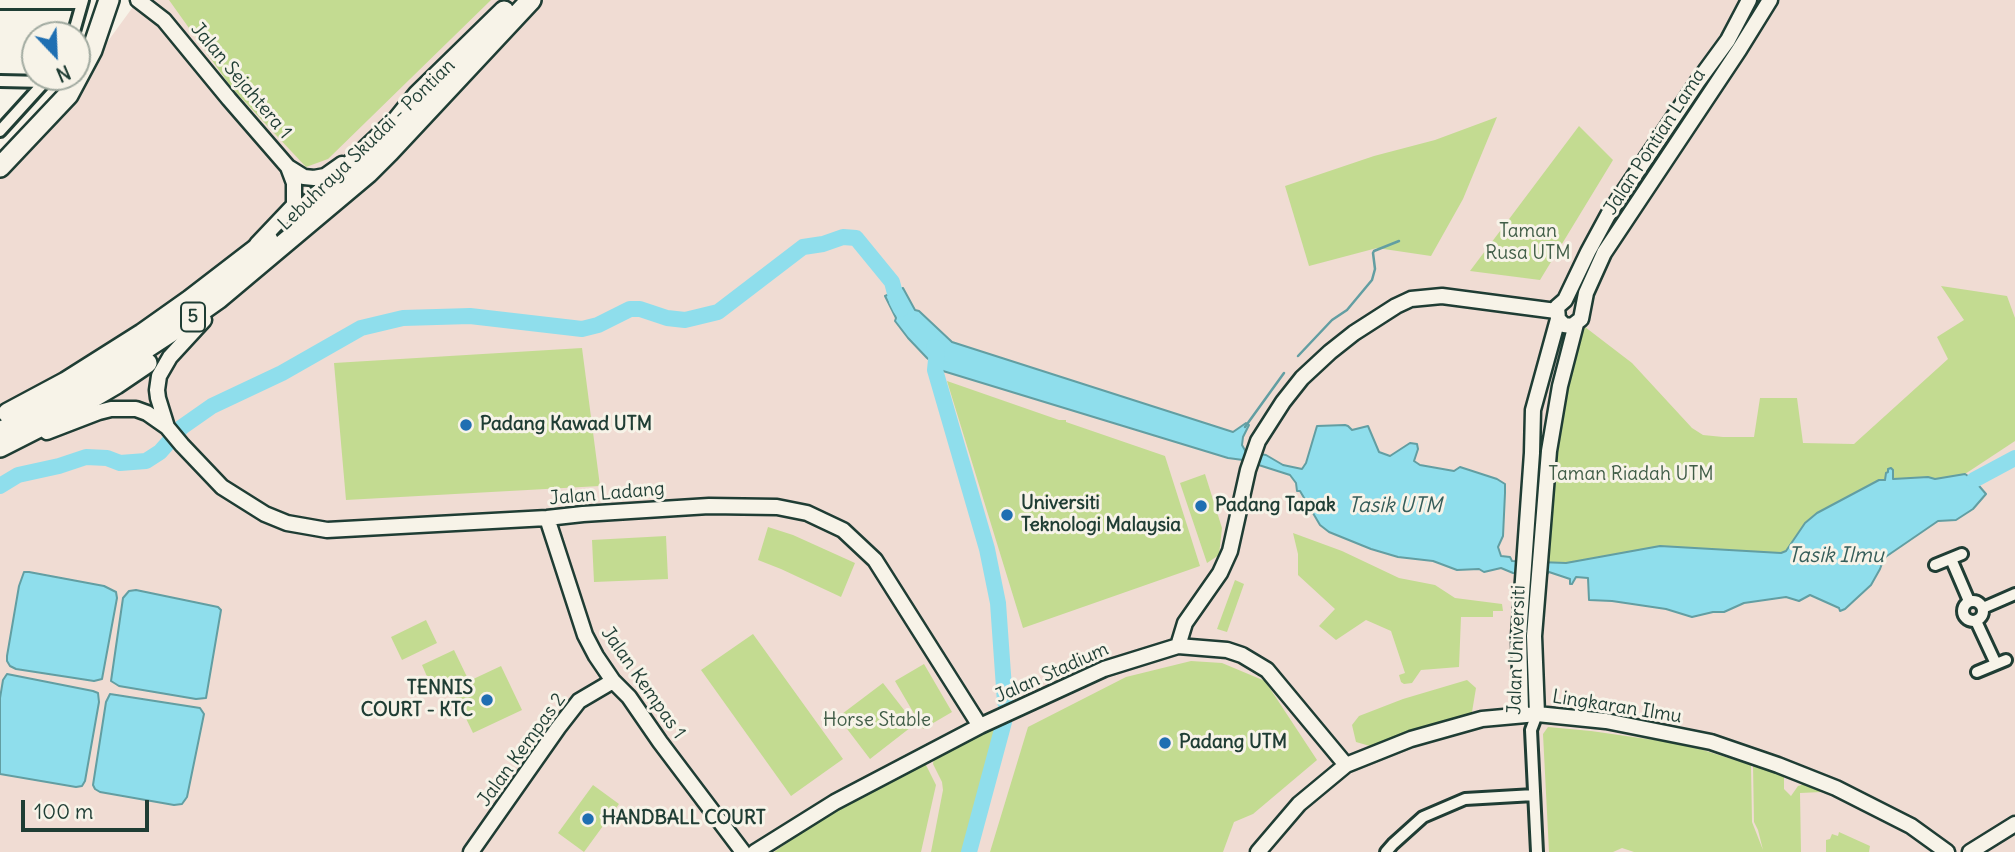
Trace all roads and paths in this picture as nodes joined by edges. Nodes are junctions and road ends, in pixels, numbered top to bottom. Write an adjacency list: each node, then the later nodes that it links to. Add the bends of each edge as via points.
1 (109, 0): 21 (highway, via 92,50 68,95)
2 (138, 0): 10 (street, Jalan Sejahtera 1)
3 (155, 0): 10 (street, Jalan Sejahtera 1)
4 (514, 0): 19 (highway, Lebuhraya Skudai - Pontian / 5)
5 (531, 0): 23 (highway, Lebuhraya Skudai - Pontian / 5)
6 (1749, 0): 12 (street)
7 (1770, 0): 13 (street, Jalan Pontian Lama)
8 (83, 1): 9 (street); 11 (street)
9 (0, 3)
10 (164, 20): 22 (street, Jalan Sejahtera 1)
11 (77, 21)
12 (1728, 40): 13 (street); 15 (street)
13 (1739, 50): 18 (street, Jalan Pontian Lama)
14 (21, 81): 16 (street)
15 (1698, 81): 18 (street); 26 (street, via 1608,215)
16 (0, 82)
17 (37, 91): 20 (street)
18 (1712, 91): 25 (street, Jalan Pontian Lama, via 1604,253)
19 (418, 95): 22 (street, Jalan Sejahtera 1, via 336,170 314,178); 24 (highway, Lebuhraya Skudai - Pontian / 5, via 315,200)
20 (0, 131)
21 (0, 167)
22 (288, 167): 24 (street, Jalan Sejahtera 1, via 294,205)
23 (368, 173): 27 (highway, via 324,220); 31 (highway, Lebuhraya Skudai - Pontian / 5, via 218,299 174,330 108,373)
24 (228, 271): 29 (highway, Lebuhraya Skudai - Pontian / 5, via 142,334)
25 (1583, 309): 26 (street, via 1578,302); 28 (street)
26 (1559, 310): 28 (street, via 1564,325); 39 (street, via 1442,296 1411,299 1330,352 1283,402 1258,441 1230,551 1185,623 1170,636); 42 (street, Jalan Universiti, via 1533,410 1519,636 1521,711)
27 (205, 320): 30 (street, Jalan Ladang, via 170,357 159,376 158,398); 32 (highway, via 116,384)
28 (1576, 324): 42 (street, Jalan Universiti, via 1549,451)
29 (0, 418)
30 (169, 430): 32 (street, Jalan Ladang, via 136,409 111,409); 33 (street, Jalan Ladang, via 227,490 287,523 343,530)
31 (0, 432)
32 (0, 449)
33 (547, 519): 41 (street, Jalan Kempas 1, via 585,635); 43 (street, Jalan Ladang, via 709,506 777,507 807,513 844,530 875,560)
34 (1936, 565): 36 (street, via 1957,556)
35 (2015, 594): 37 (street)
36 (1969, 601): 37 (street, via 1979,602); 38 (street, via 1963,615)
37 (1983, 608): 38 (street)
38 (1976, 621): 40 (street, via 2001,662)
39 (1170, 648): 43 (street, Jalan Stadium, via 1104,670); 44 (street, Jalan Stadium, via 1227,650 1267,670)
40 (1978, 672)
41 (613, 681): 47 (street, Jalan Kempas 2, via 579,701); 48 (street, Jalan Kempas 1)
42 (1530, 714): 44 (street, Lingkaran Ilmu, via 1482,719 1411,739); 45 (street, Jalan Universiti); 53 (street, Lingkaran Ilmu, via 1606,720 1711,742 1836,788 1911,826)
43 (980, 726): 49 (street, Jalan Stadium, via 835,803)
44 (1346, 765): 50 (street, Lingkaran Ilmu, via 1299,804)
45 (1534, 795): 51 (street, via 1465,799 1423,817); 52 (street)
46 (2015, 824): 54 (street)
47 (471, 852)
48 (743, 852)
49 (755, 852)
50 (1258, 852)
51 (1386, 852)
52 (1537, 852)
53 (1947, 852)
54 (1970, 852)

